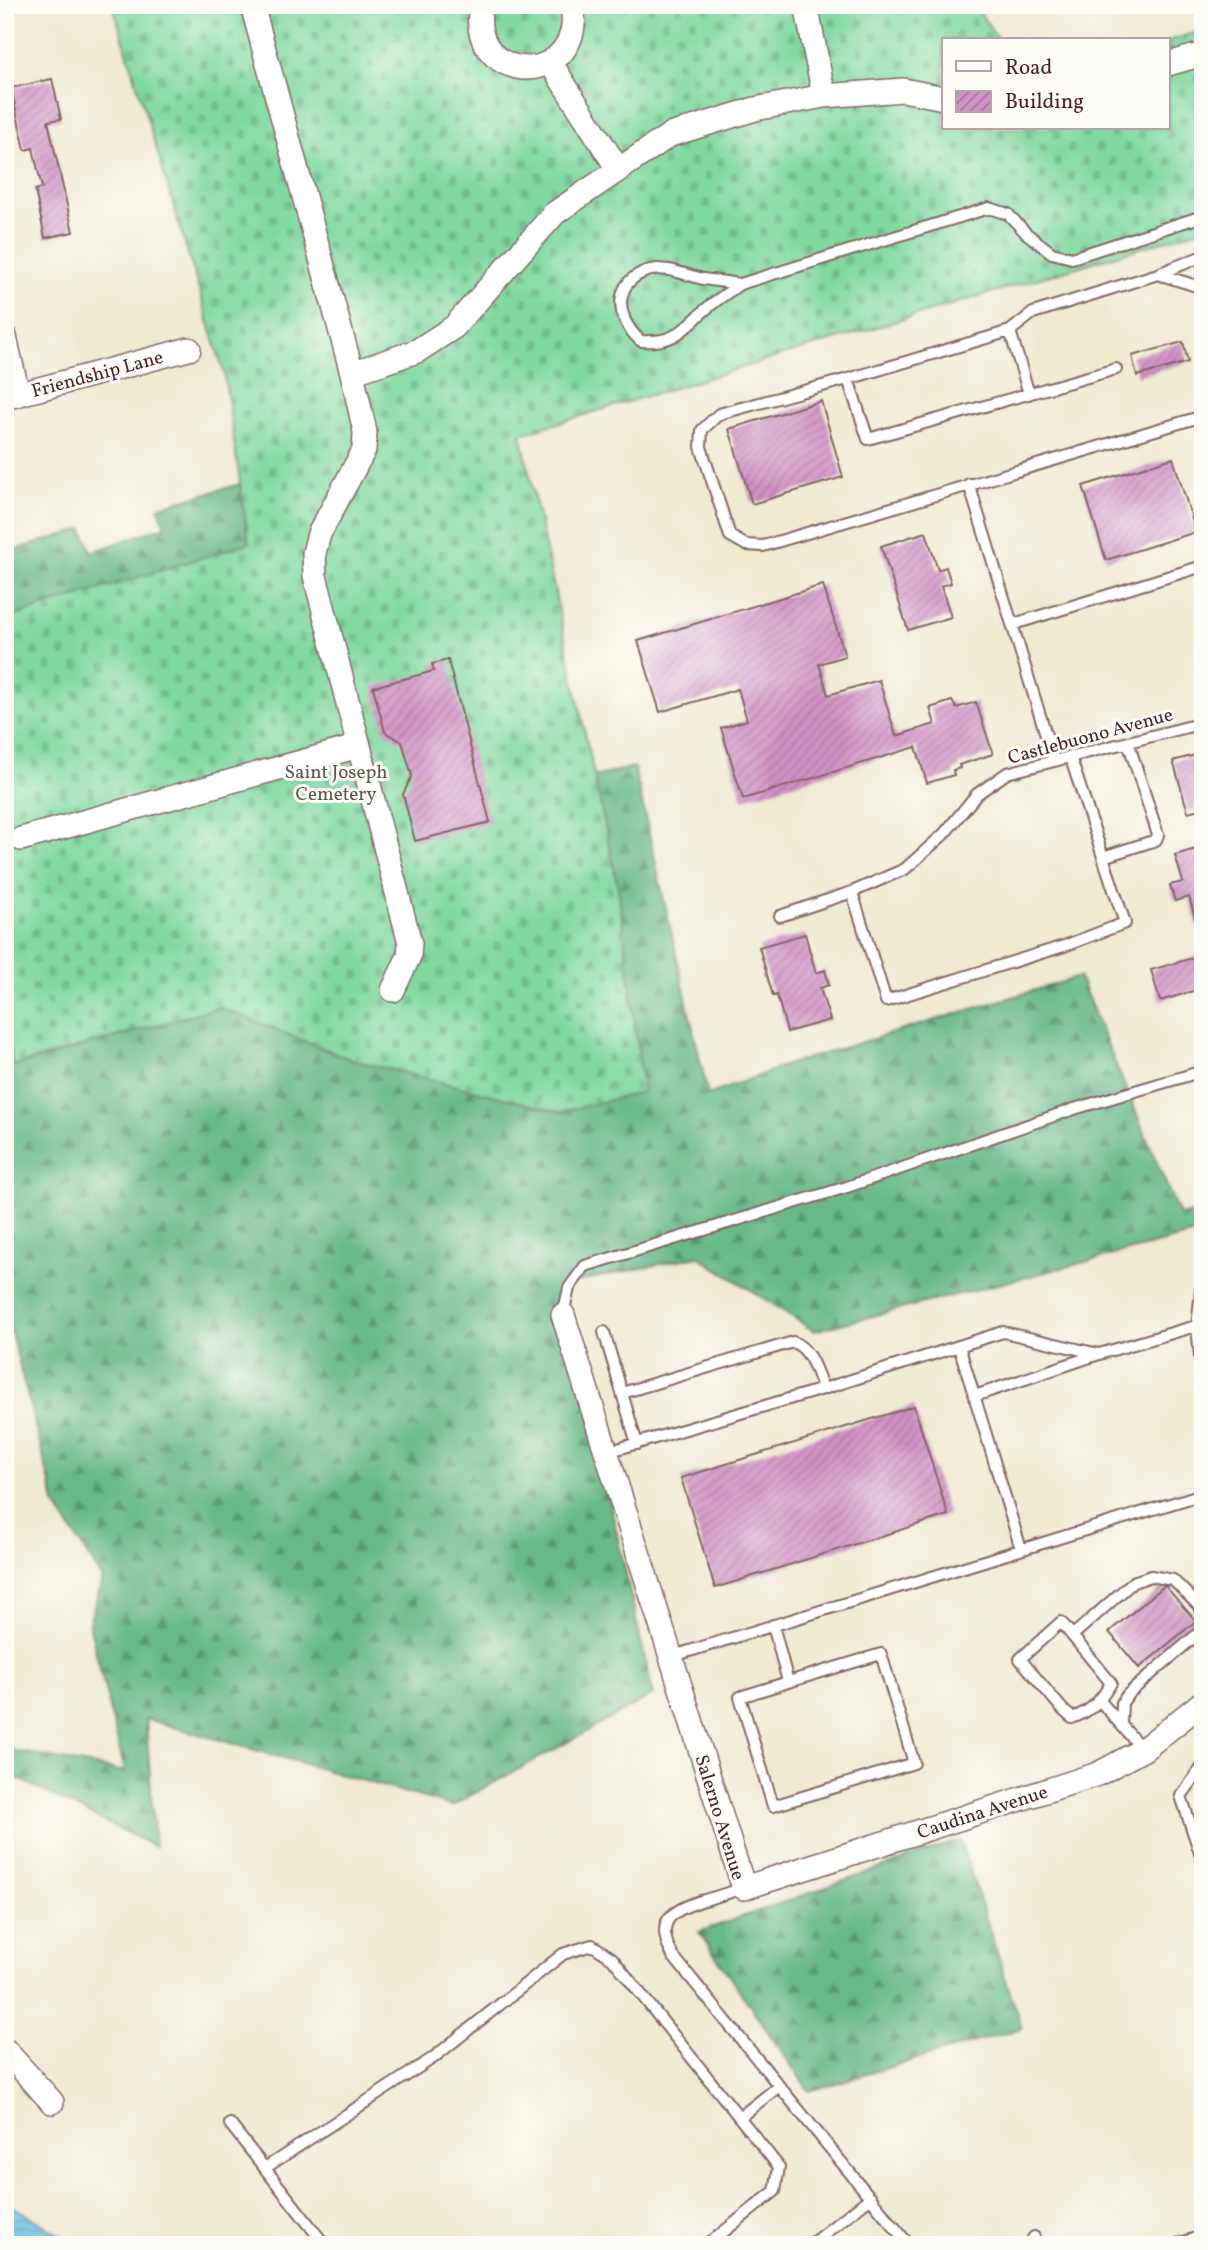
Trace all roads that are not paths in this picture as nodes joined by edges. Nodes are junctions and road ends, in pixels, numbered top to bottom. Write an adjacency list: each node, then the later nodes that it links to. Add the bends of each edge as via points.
1 (252, 5): 20 (street)
2 (481, 5): 6 (street, via 481,38 490,52 518,68)
3 (571, 5): 6 (street, via 574,25 570,40)
4 (806, 5): 8 (street)
5 (1203, 54): 7 (street)
6 (550, 62): 10 (street)
7 (1170, 63)
8 (824, 96): 9 (street, via 903,90); 10 (street, via 755,109 670,135)
9 (942, 99)
10 (618, 169): 20 (street, via 555,213 454,327 417,351)
11 (1203, 216): 14 (lane, via 1072,258 1052,253 1009,214 989,208)
12 (1203, 256): 13 (lane)
13 (1158, 274): 15 (lane); 16 (lane, via 1033,313)
14 (740, 284): 14 (lane, via 667,340 641,341 624,322 622,296 627,284 648,270)
15 (1203, 288)
16 (1010, 331): 21 (lane); 22 (lane)
17 (5, 337): 23 (street)
18 (189, 349): 23 (street, Friendship Lane)
19 (1116, 369): 22 (lane)
20 (352, 373): 30 (street, via 365,432 364,450 319,534 314,553 315,576)
21 (848, 379): 22 (lane, via 868,439); 25 (lane, via 719,414 705,426 701,447 730,536 746,545 763,546)
22 (1029, 394)
23 (12, 396)
24 (1203, 416): 25 (lane)
25 (970, 484): 27 (lane)
26 (1203, 566): 27 (lane)
27 (1014, 624): 32 (lane)
28 (1203, 723): 29 (lane, Castlebuono Avenue)
29 (1128, 742): 31 (lane, Castlebuono Avenue); 34 (lane, via 1158,835 1156,840)
30 (359, 746): 33 (street); 37 (street, via 410,943)
31 (1070, 756): 32 (lane, Castlebuono Avenue); 34 (lane)
32 (1054, 761): 35 (lane, Castlebuono Avenue, via 1007,773 977,794 944,834 905,869)
33 (21, 839)
34 (1103, 857): 35 (lane, via 1125,923 886,1001)
35 (852, 892): 36 (lane, Castlebuono Avenue)
36 (780, 916)
37 (393, 990)
38 (1203, 1071): 39 (lane); 41 (lane, via 585,1266 569,1288)
39 (1203, 1077)
40 (1203, 1273): 42 (lane)
41 (563, 1315): 51 (street, Salerno Avenue)
42 (1200, 1325): 45 (lane); 47 (lane)
43 (604, 1332): 48 (lane)
44 (959, 1346): 45 (lane, via 1003,1332); 46 (lane); 49 (lane)
45 (1099, 1354): 49 (lane)
46 (823, 1388): 48 (lane, via 802,1345 793,1342); 50 (lane)
47 (1203, 1389)
48 (622, 1393): 50 (lane)
49 (975, 1396): 53 (lane)
50 (636, 1444): 51 (lane)
51 (607, 1452): 58 (street, Salerno Avenue)
52 (1203, 1494): 53 (lane)
53 (1021, 1549): 56 (lane)
54 (1203, 1615): 57 (lane, via 1173,1580 1151,1576 1133,1582)
55 (1203, 1624): 62 (lane, via 1201,1631 1128,1694 1122,1703)
56 (772, 1625): 58 (lane); 59 (lane)
57 (1072, 1636): 60 (lane, via 1111,1683); 60 (lane, via 1061,1622 1020,1659 1072,1718)
58 (670, 1657): 66 (street, Salerno Avenue)
59 (788, 1682): 59 (lane, via 740,1697 773,1806 914,1763 881,1654)
60 (1101, 1702): 62 (lane)
61 (1203, 1702): 63 (street, Caudina Avenue)
62 (1121, 1724): 63 (lane)
63 (1143, 1749): 66 (street, Caudina Avenue, via 1098,1774)
64 (1203, 1766): 65 (lane, via 1181,1796)
65 (1202, 1861)
66 (744, 1888): 68 (lane, Salerno Avenue, via 679,1908 668,1918 664,1931 673,1956)
67 (5, 2050): 69 (street)
68 (779, 2086): 70 (lane); 73 (lane, Salerno Avenue)
69 (52, 2102)
70 (740, 2117): 72 (lane, via 612,1958 592,1945 563,1954 433,2058); 76 (lane, via 779,2167 775,2191)
71 (230, 2123): 72 (lane)
72 (265, 2168): 75 (lane)
73 (871, 2197): 77 (lane); 78 (lane, Salerno Avenue)
74 (1203, 2236): 79 (lane)
75 (325, 2245)
76 (707, 2245)
77 (810, 2245)
78 (908, 2245)
79 (1174, 2245)

